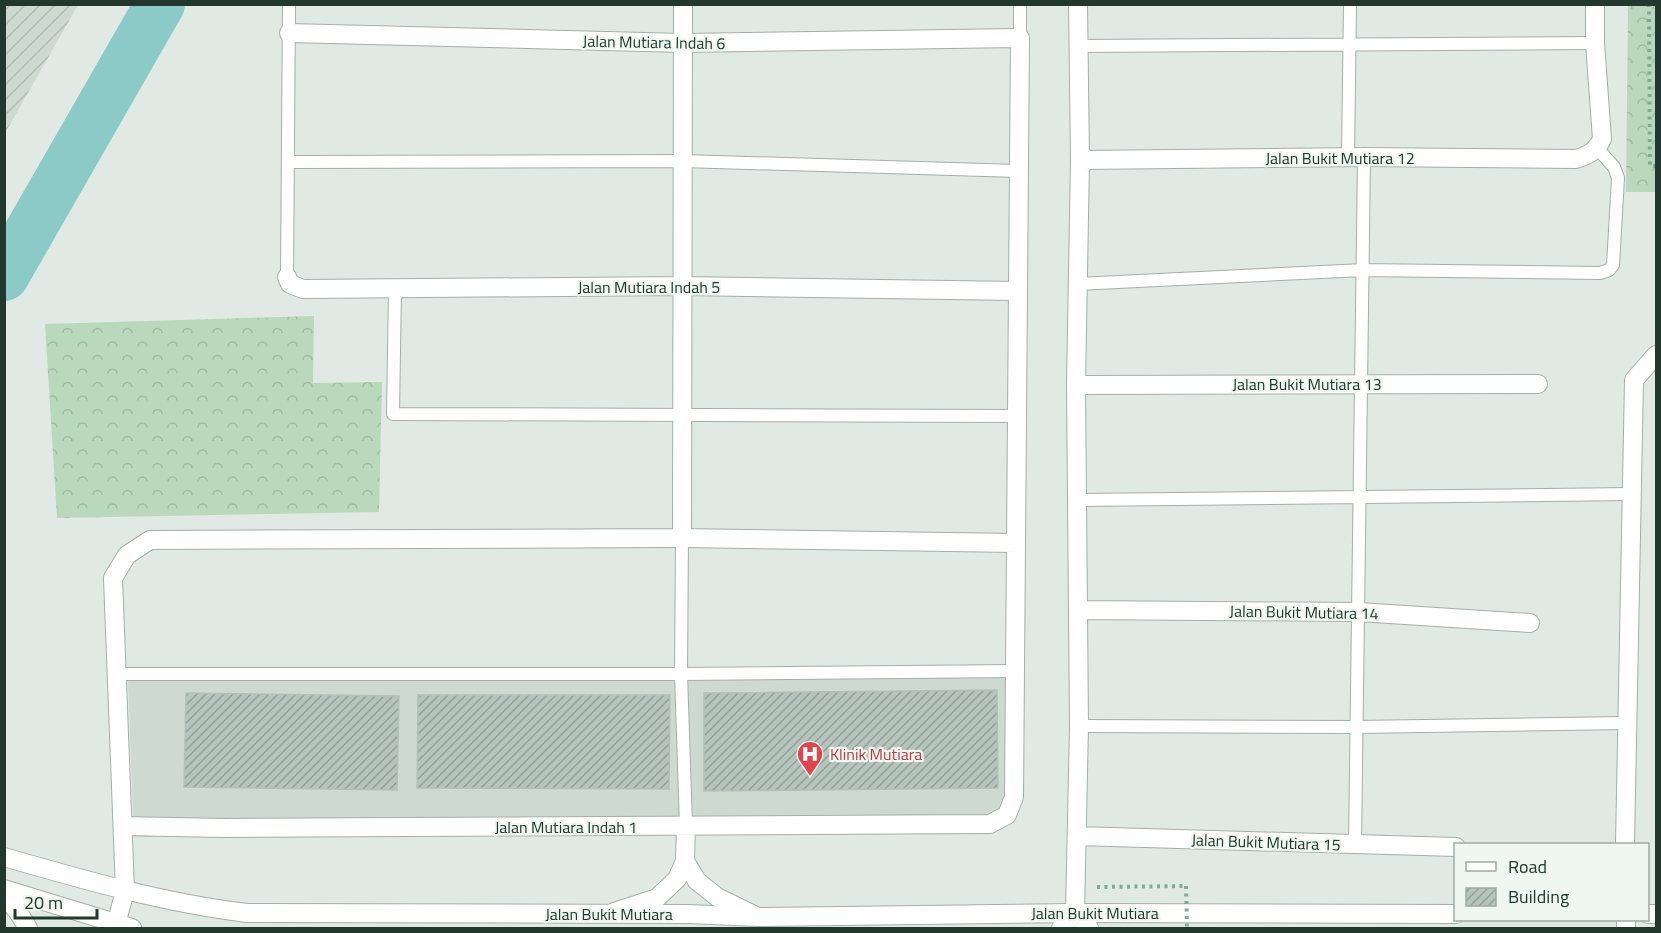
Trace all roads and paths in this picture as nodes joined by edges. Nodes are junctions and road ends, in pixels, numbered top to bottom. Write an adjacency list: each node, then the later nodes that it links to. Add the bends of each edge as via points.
1 (289, 4): 8 (lane)
2 (683, 4): 10 (street)
3 (1020, 4): 9 (lane)
4 (1078, 4): 13 (street)
5 (1350, 4): 11 (lane)
6 (1595, 4): 12 (street)
7 (1649, 4): 19 (path, via 1650,166)
8 (289, 33): 10 (street, Jalan Mutiara Indah 6); 18 (lane)
9 (1020, 38): 10 (street, Jalan Mutiara Indah 6); 20 (street)
10 (683, 43): 17 (street)
11 (1350, 44): 12 (lane); 13 (lane); 15 (lane)
12 (1595, 44): 14 (street, via 1602,139)
13 (1078, 46): 16 (street)
14 (1597, 148): 15 (street, Jalan Bukit Mutiara 12, via 1576,159); 21 (lane, via 1614,167 1618,178 1613,265 1609,270)
15 (1356, 157): 16 (street, Jalan Bukit Mutiara 12); 21 (lane)
16 (1080, 160): 23 (street)
17 (683, 161): 18 (lane); 20 (lane); 24 (street)
18 (288, 162): 22 (lane)
19 (1656, 166)
20 (1019, 171): 26 (street)
21 (1363, 270): 23 (lane); 28 (lane)
22 (287, 277): 25 (street, Jalan Mutiara Indah 5, via 290,284 303,289)
23 (1077, 284): 30 (street)
24 (682, 286): 25 (street, Jalan Mutiara Indah 5); 26 (street, Jalan Mutiara Indah 5); 31 (street)
25 (395, 289): 31 (lane, via 393,414)
26 (1018, 291): 32 (street)
27 (1656, 355): 33 (street, via 1634,380)
28 (1362, 384): 29 (street, Jalan Bukit Mutiara 13); 30 (street, Jalan Bukit Mutiara 13); 34 (lane)
29 (1538, 384)
30 (1076, 385): 35 (street)
31 (682, 416): 32 (lane); 36 (street)
32 (1017, 416): 37 (street)
33 (1631, 494): 34 (lane); 44 (street)
34 (1361, 496): 35 (lane); 39 (lane)
35 (1078, 500): 38 (street)
36 (682, 538): 37 (street); 42 (street, via 150,540 127,555 113,578); 43 (lane)
37 (1016, 543): 41 (street)
38 (1078, 610): 39 (street, Jalan Bukit Mutiara 14); 45 (street)
39 (1358, 612): 40 (street, Jalan Bukit Mutiara 14); 46 (lane)
40 (1530, 623)
41 (1015, 671): 43 (lane); 48 (street, Jalan Mutiara Indah 1, via 1014,797 1006,815 990,824)
42 (116, 674): 43 (lane); 47 (street)
43 (681, 674): 48 (lane)
44 (1627, 723): 46 (lane); 50 (street)
45 (1079, 726): 46 (lane); 49 (street)
46 (1356, 728): 51 (lane)
47 (123, 826): 48 (street, Jalan Mutiara Indah 1); 57 (street)
48 (686, 826): 54 (street)
49 (1077, 836): 51 (street, Jalan Bukit Mutiara 15); 59 (street)
50 (1624, 843)
51 (1355, 845): 52 (street, Jalan Bukit Mutiara 15)
52 (1454, 847)
53 (4, 857): 57 (street, Jalan Bukit Mutiara)
54 (685, 861): 60 (street, via 676,879 657,898); 62 (street, via 697,881 717,897)
55 (1096, 887): 67 (path, bridge, via 1186,886)
56 (4, 889): 63 (street)
57 (125, 891): 60 (street, Jalan Bukit Mutiara, via 247,913); 63 (street)
58 (4, 896): 64 (street)
59 (1076, 913): 61 (street, Jalan Bukit Mutiara); 62 (street, Jalan Bukit Mutiara); 65 (street); 66 (street)
60 (609, 914): 62 (street, Jalan Bukit Mutiara)
61 (1454, 914)
62 (758, 917)
63 (121, 927)
64 (28, 928)
65 (1061, 928)
66 (1089, 928)
67 (1187, 928)

